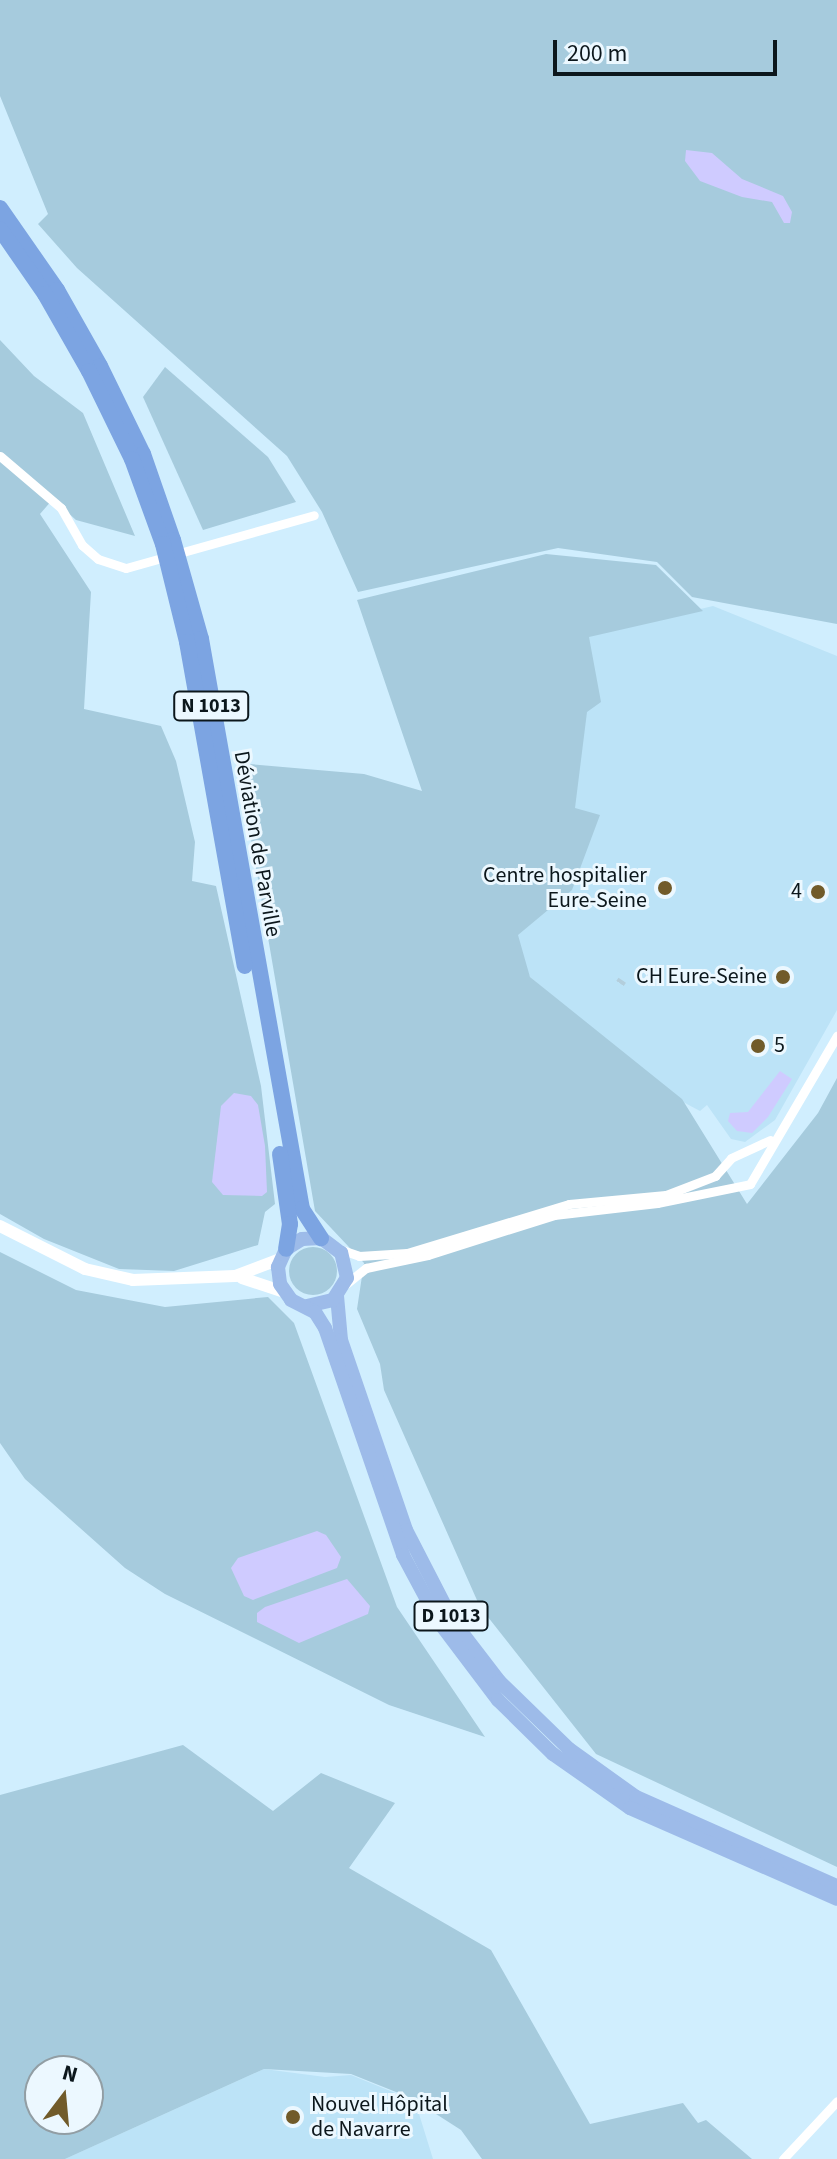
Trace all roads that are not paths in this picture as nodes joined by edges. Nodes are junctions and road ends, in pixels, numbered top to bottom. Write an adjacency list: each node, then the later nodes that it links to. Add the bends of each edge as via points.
1 (0, 208): 12 (highway, Déviation de Parville / N 1013, via 57,290 100,366 143,454 173,540 201,639 302,1209)
2 (0, 229): 14 (highway, Déviation de Parville / N 1013, via 89,371 132,459 163,544 187,642 285,1181 290,1224)
3 (0, 456): 4 (street, via 61,508 82,545 98,559 126,568)
4 (314, 515)
5 (837, 1036): 6 (street)
6 (776, 1136): 7 (street); 9 (street)
7 (744, 1154): 8 (street); 9 (street)
8 (726, 1166): 10 (street, via 726,1176); 13 (street, via 680,1191 569,1204 407,1253 359,1256)
9 (757, 1172): 10 (street, via 750,1184)
10 (736, 1186): 16 (street, via 657,1203 554,1215 443,1251 366,1268)
11 (0, 1226): 15 (main road, via 85,1269 117,1278)
12 (321, 1238): 13 (main road); 14 (main road, via 302,1239)
13 (336, 1247): 16 (main road, via 345,1261)
14 (283, 1254): 15 (main road); 17 (main road, via 277,1275)
15 (235, 1276): 17 (main road)
16 (341, 1291): 18 (main road); 19 (main road, D 1013, via 341,1340 396,1506 432,1585 511,1695 569,1749 636,1797)
17 (284, 1292): 18 (main road)
18 (307, 1306): 20 (main road, D 1013, via 325,1328 403,1555 460,1652 498,1700 569,1766 630,1808 713,1849)
19 (837, 1886)
20 (837, 1899)
21 (837, 2101): 22 (street)
22 (783, 2159)

